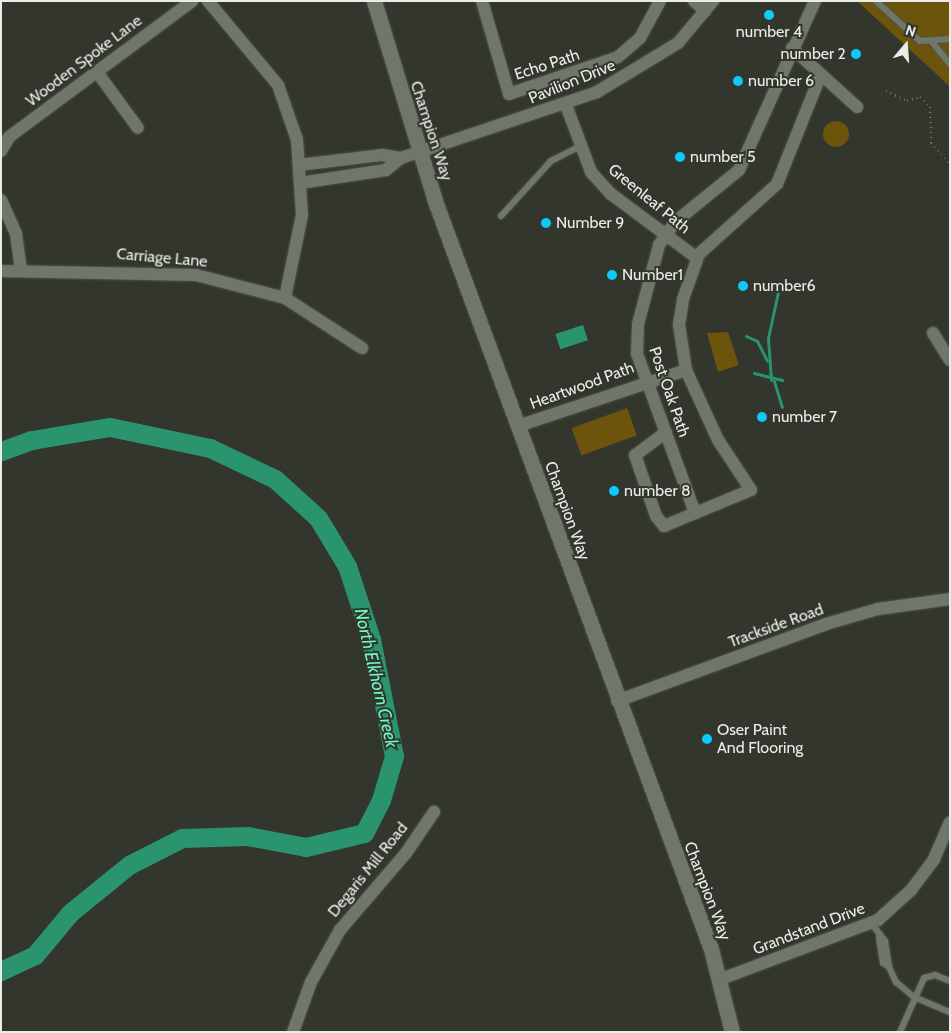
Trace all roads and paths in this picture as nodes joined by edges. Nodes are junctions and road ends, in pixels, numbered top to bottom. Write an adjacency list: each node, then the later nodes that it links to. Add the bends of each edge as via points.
1 (192, 1): 14 (street, Wooden Spoke Lane)
2 (208, 1): 25 (street, via 278,85 297,140)
3 (374, 1): 22 (main road, Champion Way)
4 (482, 1): 5 (street, Echo Path, via 509,94 618,58 640,38)
5 (660, 1)
6 (694, 1): 9 (street)
7 (814, 1): 12 (street, Post Oak Path)
8 (876, 1): 11 (lane, via 920,41)
9 (709, 6): 17 (street, Pavilion Drive, via 678,43 628,77)
10 (950, 39): 11 (lane)
11 (932, 42): 13 (lane)
12 (792, 48): 15 (street); 29 (street, Post Oak Path, via 738,170 675,222)
13 (950, 64)
14 (97, 72): 19 (street); 21 (street, Wooden Spoke Lane, via 9,137)
15 (821, 74): 18 (street); 30 (street, via 777,184)
16 (886, 91): 24 (path, via 907,101 920,97 930,107 931,143 939,157)
17 (566, 105): 20 (street, Greenleaf Path); 22 (street, Pavilion Drive)
18 (857, 107)
19 (138, 128)
20 (579, 147): 28 (lane, via 544,167); 29 (street, Greenleaf Path, via 590,172 611,194)
21 (1, 151)
22 (419, 153): 23 (street, Pavilion Drive); 39 (main road, Champion Way)
23 (400, 158): 25 (street, via 382,155); 26 (street, via 386,170)
24 (950, 164)
25 (299, 165): 26 (street)
26 (300, 183): 33 (street, via 302,215)
27 (1, 200): 32 (street, via 16,234)
28 (502, 216)
29 (666, 236): 30 (street, Greenleaf Path); 38 (street, Post Oak Path, via 655,257 636,341)
30 (697, 258): 37 (street, via 679,325)
31 (1, 270): 32 (street, Carriage Lane)
32 (21, 270): 33 (street, Carriage Lane, via 196,275)
33 (285, 298): 35 (street, Carriage Lane)
34 (933, 333): 36 (street)
35 (362, 348)
36 (950, 360)
37 (686, 370): 38 (street, Heartwood Path); 41 (street, via 718,440 752,490)
38 (647, 380): 39 (street, Heartwood Path); 40 (street, Post Oak Path)
39 (518, 426): 43 (main road, Champion Way)
40 (666, 432): 41 (street, Post Oak Path); 41 (street, via 636,455 656,516 664,526)
41 (695, 513)
42 (950, 599): 43 (street, Trackside Road, via 878,609 826,624)
43 (617, 701): 47 (main road, Champion Way)
44 (434, 812): 51 (street, Degaris Mill Road, via 406,853 340,930 311,982)
45 (950, 822): 46 (street, Grandstand Drive, via 934,859 911,890)
46 (871, 922): 47 (street, Grandstand Drive); 49 (lane, via 879,937 883,963 889,967 896,982)
47 (721, 980): 52 (main road, Champion Way)
48 (950, 981): 49 (lane, via 935,975 924,978)
49 (914, 997): 50 (lane); 53 (lane)
50 (950, 1012)
51 (293, 1032)
52 (732, 1032)
53 (900, 1032)

